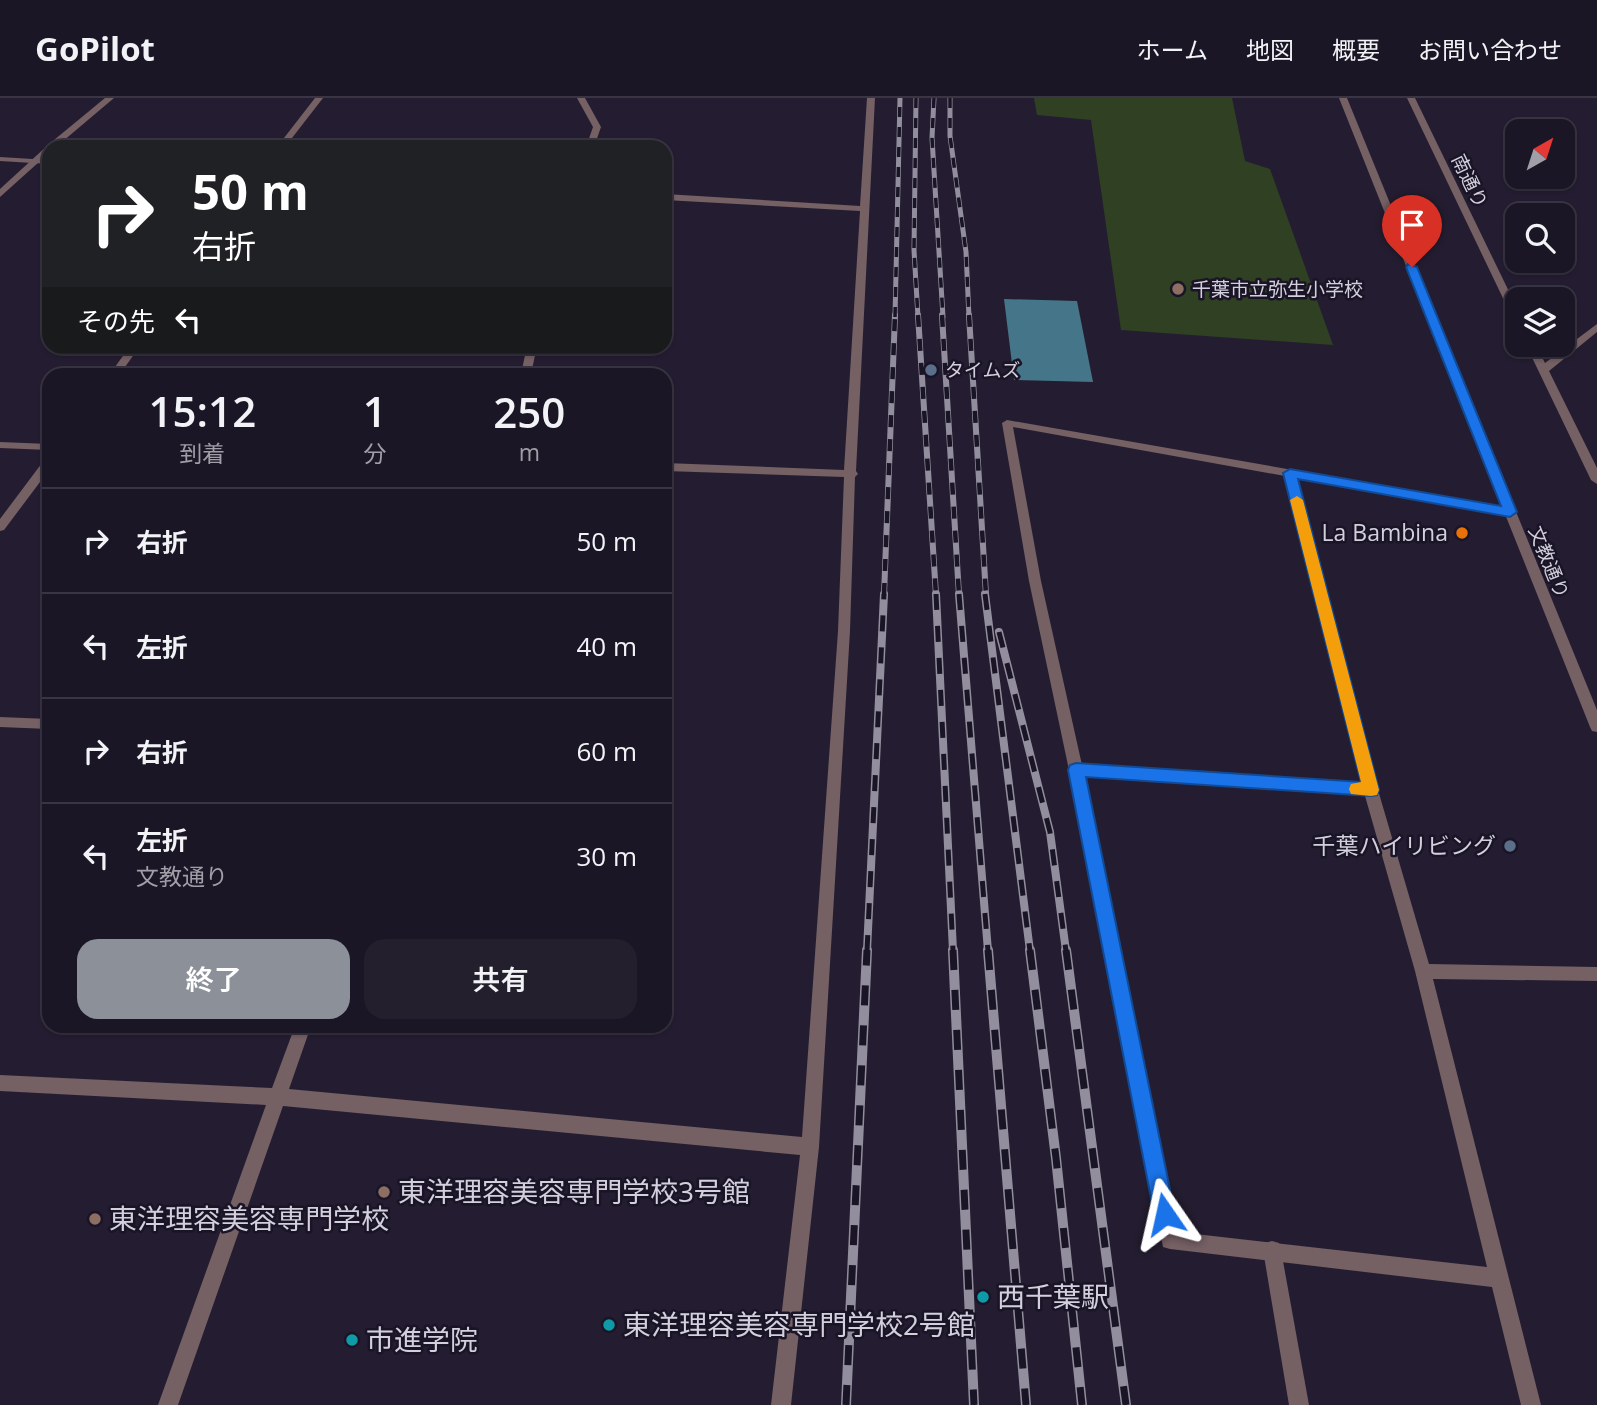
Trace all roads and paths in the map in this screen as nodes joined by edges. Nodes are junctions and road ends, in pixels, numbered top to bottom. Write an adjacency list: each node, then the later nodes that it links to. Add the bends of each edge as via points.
1 (110, 98): 7 (street)
2 (319, 98): 8 (street)
3 (581, 98): 9 (street, via 597,127)
4 (871, 98): 16 (street)
5 (1343, 98): 28 (street, 文教通り)
6 (1410, 98): 17 (street, 南通り)
7 (60, 140)
8 (286, 140)
9 (592, 140)
10 (42, 154): 12 (street)
11 (0, 159): 12 (street)
12 (34, 161): 13 (street); 14 (street)
13 (42, 162)
14 (0, 194)
15 (672, 197): 16 (street)
16 (863, 209): 26 (street)
17 (1505, 292)
18 (1597, 327): 20 (street)
19 (1537, 357): 20 (street)
20 (1543, 370): 27 (street)
21 (0, 445): 22 (street)
22 (42, 447)
23 (672, 467): 26 (street)
24 (42, 471): 29 (street)
25 (1290, 473): 28 (street); 33 (street, via 1007,423); 34 (street)
26 (852, 474): 40 (street)
27 (1597, 480)
28 (1510, 512): 32 (street, 文教通り)
29 (0, 527)
30 (0, 722): 31 (street)
31 (42, 724)
32 (1597, 727)
33 (1076, 770): 34 (street); 41 (street, via 1170,1240)
34 (1371, 790): 35 (street)
35 (1423, 971): 36 (street); 42 (street)
36 (1597, 974)
37 (301, 1033): 39 (street)
38 (0, 1083): 39 (street)
39 (278, 1097): 40 (street); 43 (street)
40 (810, 1147): 44 (street)
41 (1272, 1250): 42 (street); 45 (street)
42 (1498, 1278): 46 (street)
43 (167, 1405)
44 (781, 1405)
45 (1299, 1405)
46 (1531, 1405)

